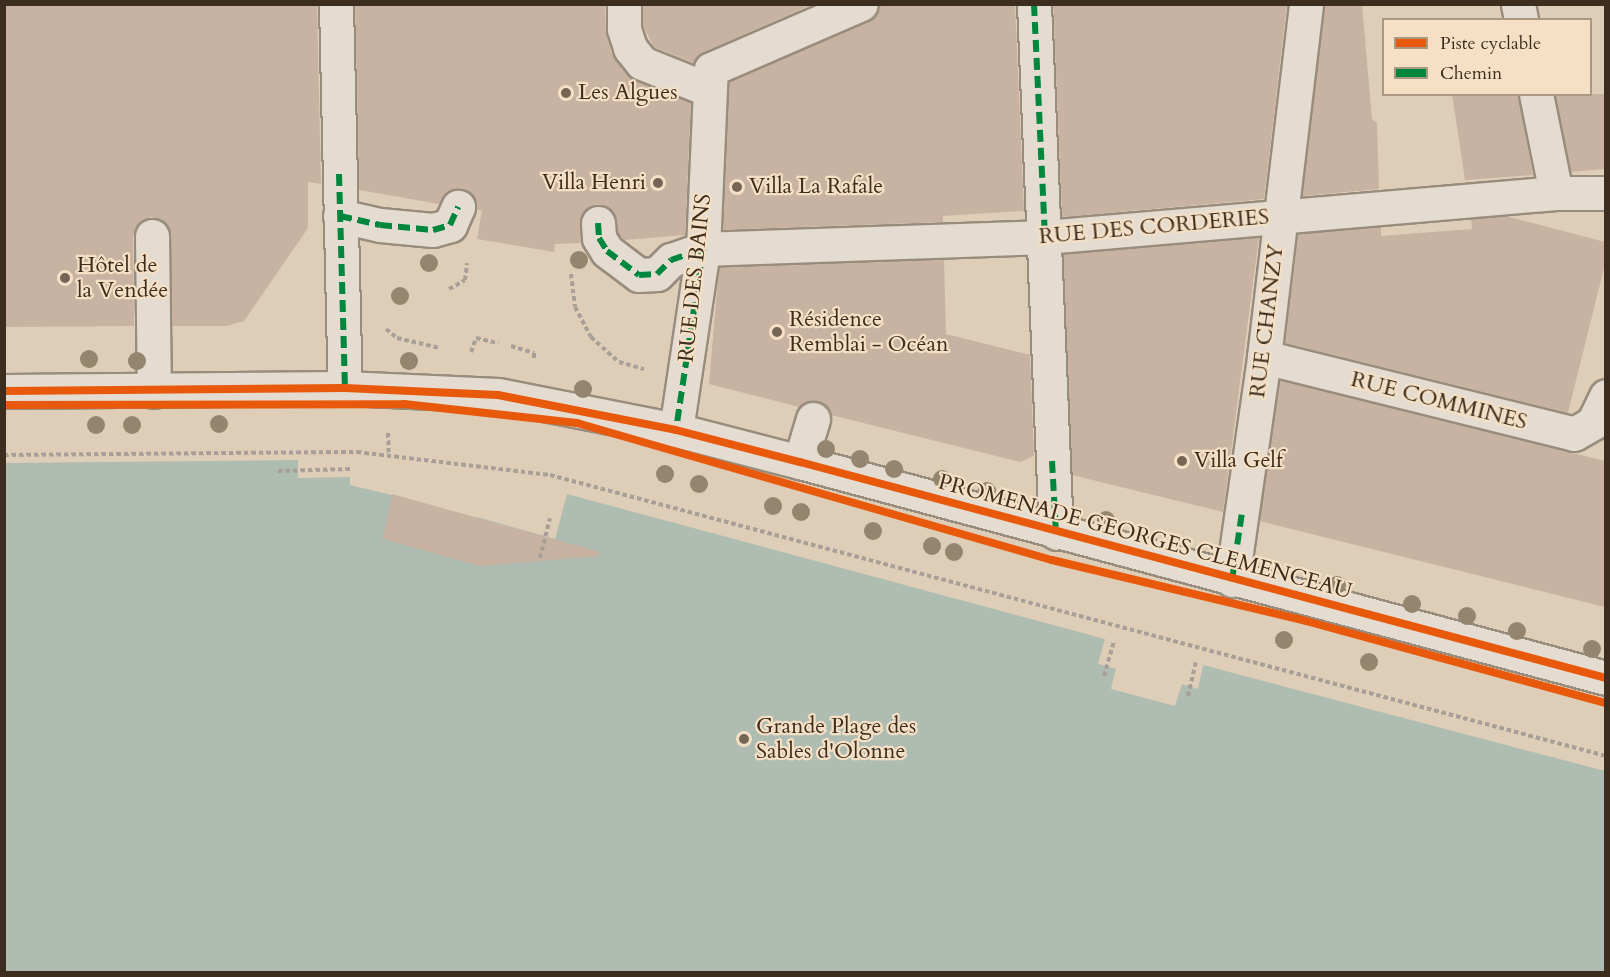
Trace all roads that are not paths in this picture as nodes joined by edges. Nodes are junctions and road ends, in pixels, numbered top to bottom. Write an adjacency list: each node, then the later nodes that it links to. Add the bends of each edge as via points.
1 (336, 4): 11 (street)
2 (624, 4): 6 (street, via 624,29 630,48 642,63)
3 (861, 4): 6 (street, via 711,69)
4 (1034, 4): 15 (street)
5 (1306, 4): 12 (street, RUE CHANZY)
6 (707, 89): 16 (street, RUE DES BAINS)
7 (1536, 96): 8 (street)
8 (1556, 193): 9 (street, RUE DES CORDERIES); 12 (street, RUE DES CORDERIES)
9 (1605, 193)
10 (458, 207): 11 (street, via 450,225 433,230)
11 (340, 216): 18 (street)
12 (1280, 217): 15 (street, RUE DES CORDERIES); 17 (street, RUE CHANZY)
13 (599, 230): 16 (street, RUE DES CORDERIES, via 607,251 639,275 657,274 671,260)
14 (152, 236): 20 (street)
15 (1045, 237): 16 (street, RUE DES CORDERIES); 25 (street)
16 (703, 249): 23 (street, RUE DES BAINS)
17 (1264, 357): 21 (street, RUE COMMINES, via 1574,434 1593,423); 26 (street, RUE CHANZY)
18 (345, 388): 20 (street, PROMENADE GEORGES CLEMENCEAU); 23 (street, PROMENADE GEORGES CLEMENCEAU, via 498,395)
19 (4, 391): 20 (street, PROMENADE GEORGES CLEMENCEAU)
20 (154, 391)
21 (1605, 403)
22 (813, 419): 24 (street)
23 (676, 430): 24 (street, PROMENADE GEORGES CLEMENCEAU)
24 (800, 462): 25 (street, PROMENADE GEORGES CLEMENCEAU)
25 (1056, 533): 26 (street, PROMENADE GEORGES CLEMENCEAU)
26 (1232, 580): 27 (street, PROMENADE GEORGES CLEMENCEAU)
27 (1605, 678)

